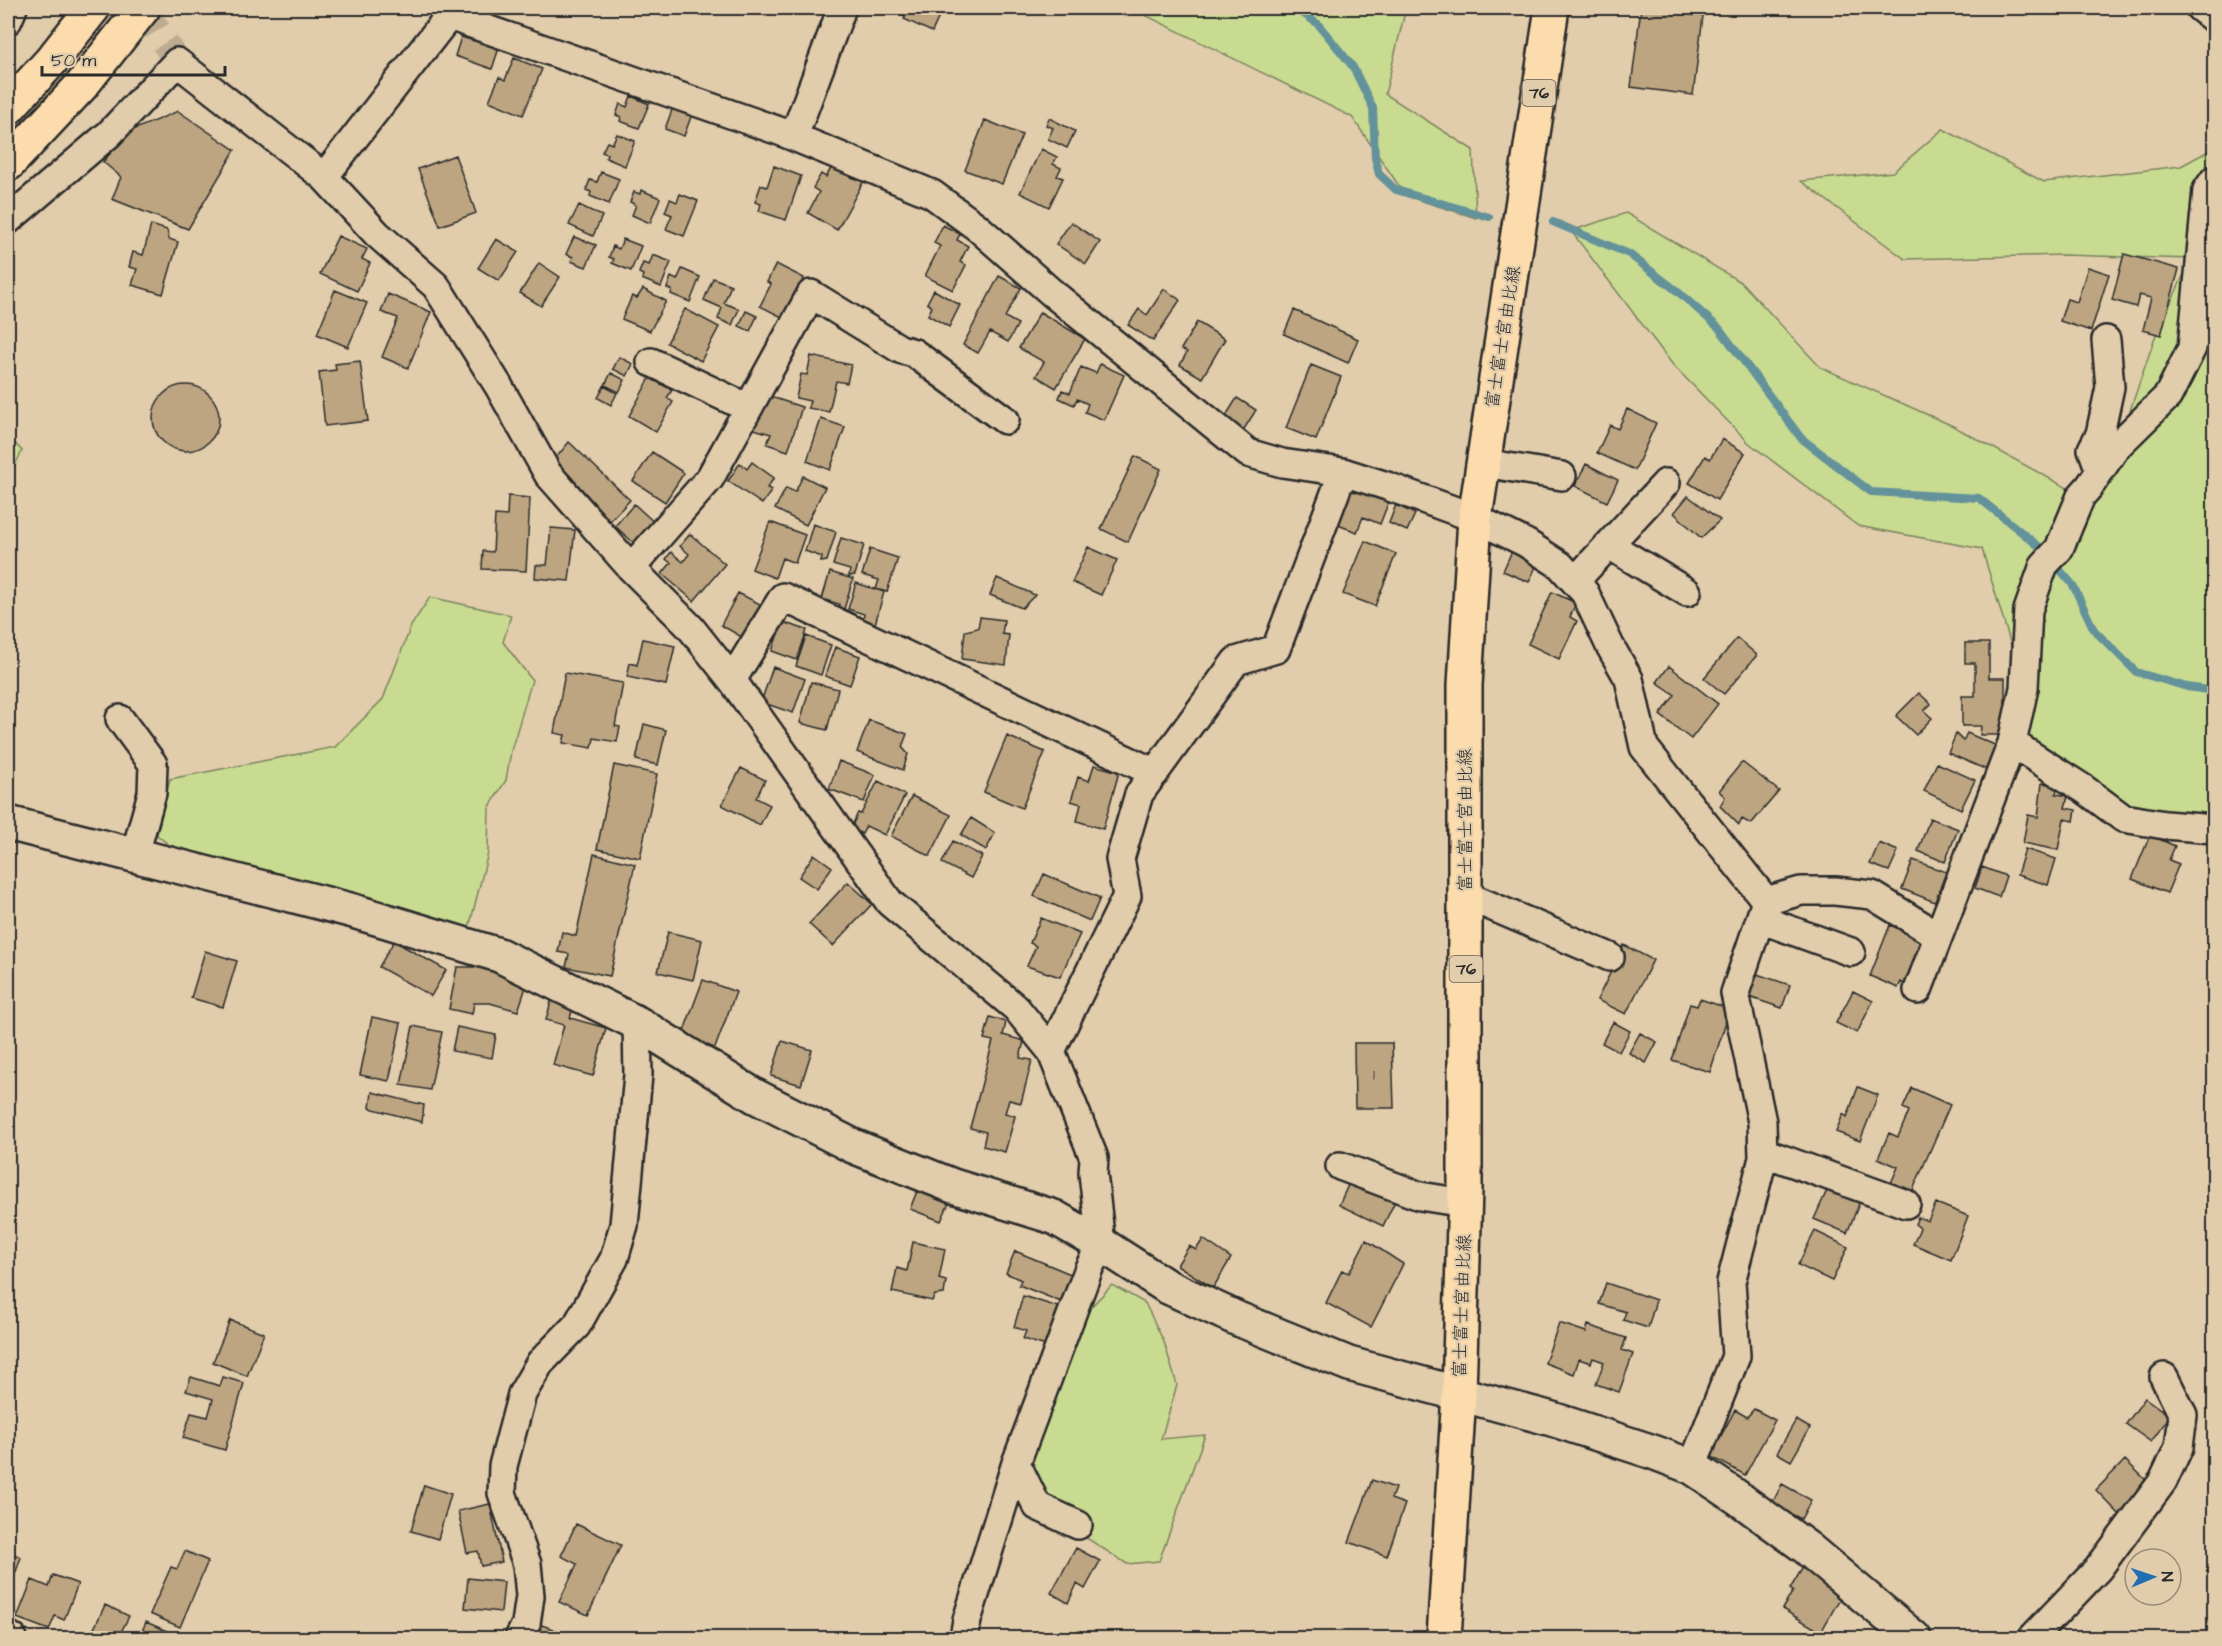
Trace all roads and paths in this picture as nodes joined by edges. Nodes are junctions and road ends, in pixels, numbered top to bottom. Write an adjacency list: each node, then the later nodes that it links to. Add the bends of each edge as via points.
1 (12, 8): 8 (street)
2 (93, 8): 10 (main road)
3 (143, 8): 12 (main road, via 82,85)
4 (842, 8): 11 (street)
5 (1552, 8): 20 (main road, 富士富士宮由比線 / 76)
6 (2200, 8): 9 (street)
7 (452, 12): 11 (street); 13 (street)
8 (8, 20)
9 (2214, 20)
10 (8, 108)
11 (794, 136): 22 (street, via 932,194 977,227 1248,453 1282,463)
12 (8, 164)
13 (324, 177): 15 (street, via 177,62 109,134); 27 (street, via 377,234 436,286 498,385 544,469)
14 (2214, 180): 21 (street, via 2207,190 2192,348 2168,396 2118,446)
15 (8, 220)
16 (2106, 340): 21 (street, via 2110,387 2100,434 2092,449)
17 (651, 362): 18 (street)
18 (748, 408): 19 (street, via 811,294 900,350 914,353); 27 (street, via 710,477)
19 (1005, 420)
20 (1484, 463): 23 (street); 25 (main road, 富士富士宮由比線 / 76)
21 (2100, 471): 32 (street, via 2080,496 2028,610 2024,688)
22 (1343, 472): 25 (street); 33 (street, via 1276,649 1236,661)
23 (1562, 476)
24 (1666, 483): 26 (street)
25 (1475, 518): 28 (street, via 1534,548 1560,565); 37 (main road, 富士富士宮由比線 / 76, via 1465,685)
26 (1608, 545): 28 (street); 29 (street)
27 (631, 568): 30 (street, via 690,627)
28 (1575, 581): 38 (street, via 1629,679 1644,747)
29 (1687, 592)
30 (732, 681): 33 (street, via 783,597); 44 (street, via 890,903 1016,1008)
31 (120, 719): 36 (street, via 153,764 152,793)
32 (2012, 743): 35 (street, via 2123,818); 39 (street)
33 (1155, 773): 44 (street, via 1139,794 1120,859 1127,896)
34 (8, 823): 36 (street)
35 (2214, 829)
36 (135, 854): 43 (street, via 350,910 499,955)
37 (1465, 895): 41 (street); 47 (main road, 富士富士宮由比線 / 76)
38 (1763, 910): 39 (street, via 1801,891 1872,895); 40 (street); 45 (street, via 1735,993 1762,1122)
39 (1937, 935): 42 (street)
40 (1851, 952)
41 (1610, 957)
42 (1918, 990)
43 (637, 1023): 49 (street, via 755,1096 853,1146 953,1186 1054,1217); 57 (street, via 638,1075 624,1225 614,1259 577,1324 540,1363 522,1394 503,1466 502,1493 527,1564 530,1596 526,1624)
44 (1051, 1051): 49 (street, via 1094,1158)
45 (1763, 1152): 48 (street); 53 (street, via 1731,1282 1736,1356)
46 (1340, 1166): 47 (street, via 1420,1196)
47 (1464, 1203): 51 (main road, 富士富士宮由比線 / 76)
48 (1906, 1204)
49 (1101, 1244): 51 (street, via 1166,1286 1268,1332 1349,1364); 52 (street)
50 (2164, 1377): 61 (street, via 2183,1415 2179,1447 2163,1481 2098,1569)
51 (1459, 1394): 53 (street, via 1552,1419); 59 (main road, 富士富士宮由比線 / 76)
52 (1016, 1463): 54 (street, via 1037,1506); 58 (street)
53 (1692, 1467): 60 (street, via 1807,1548)
54 (1078, 1525)
55 (8, 1635): 56 (street)
56 (13, 1638)
57 (519, 1638)
58 (964, 1638)
59 (1444, 1638)
60 (1914, 1638)
61 (2032, 1638)

